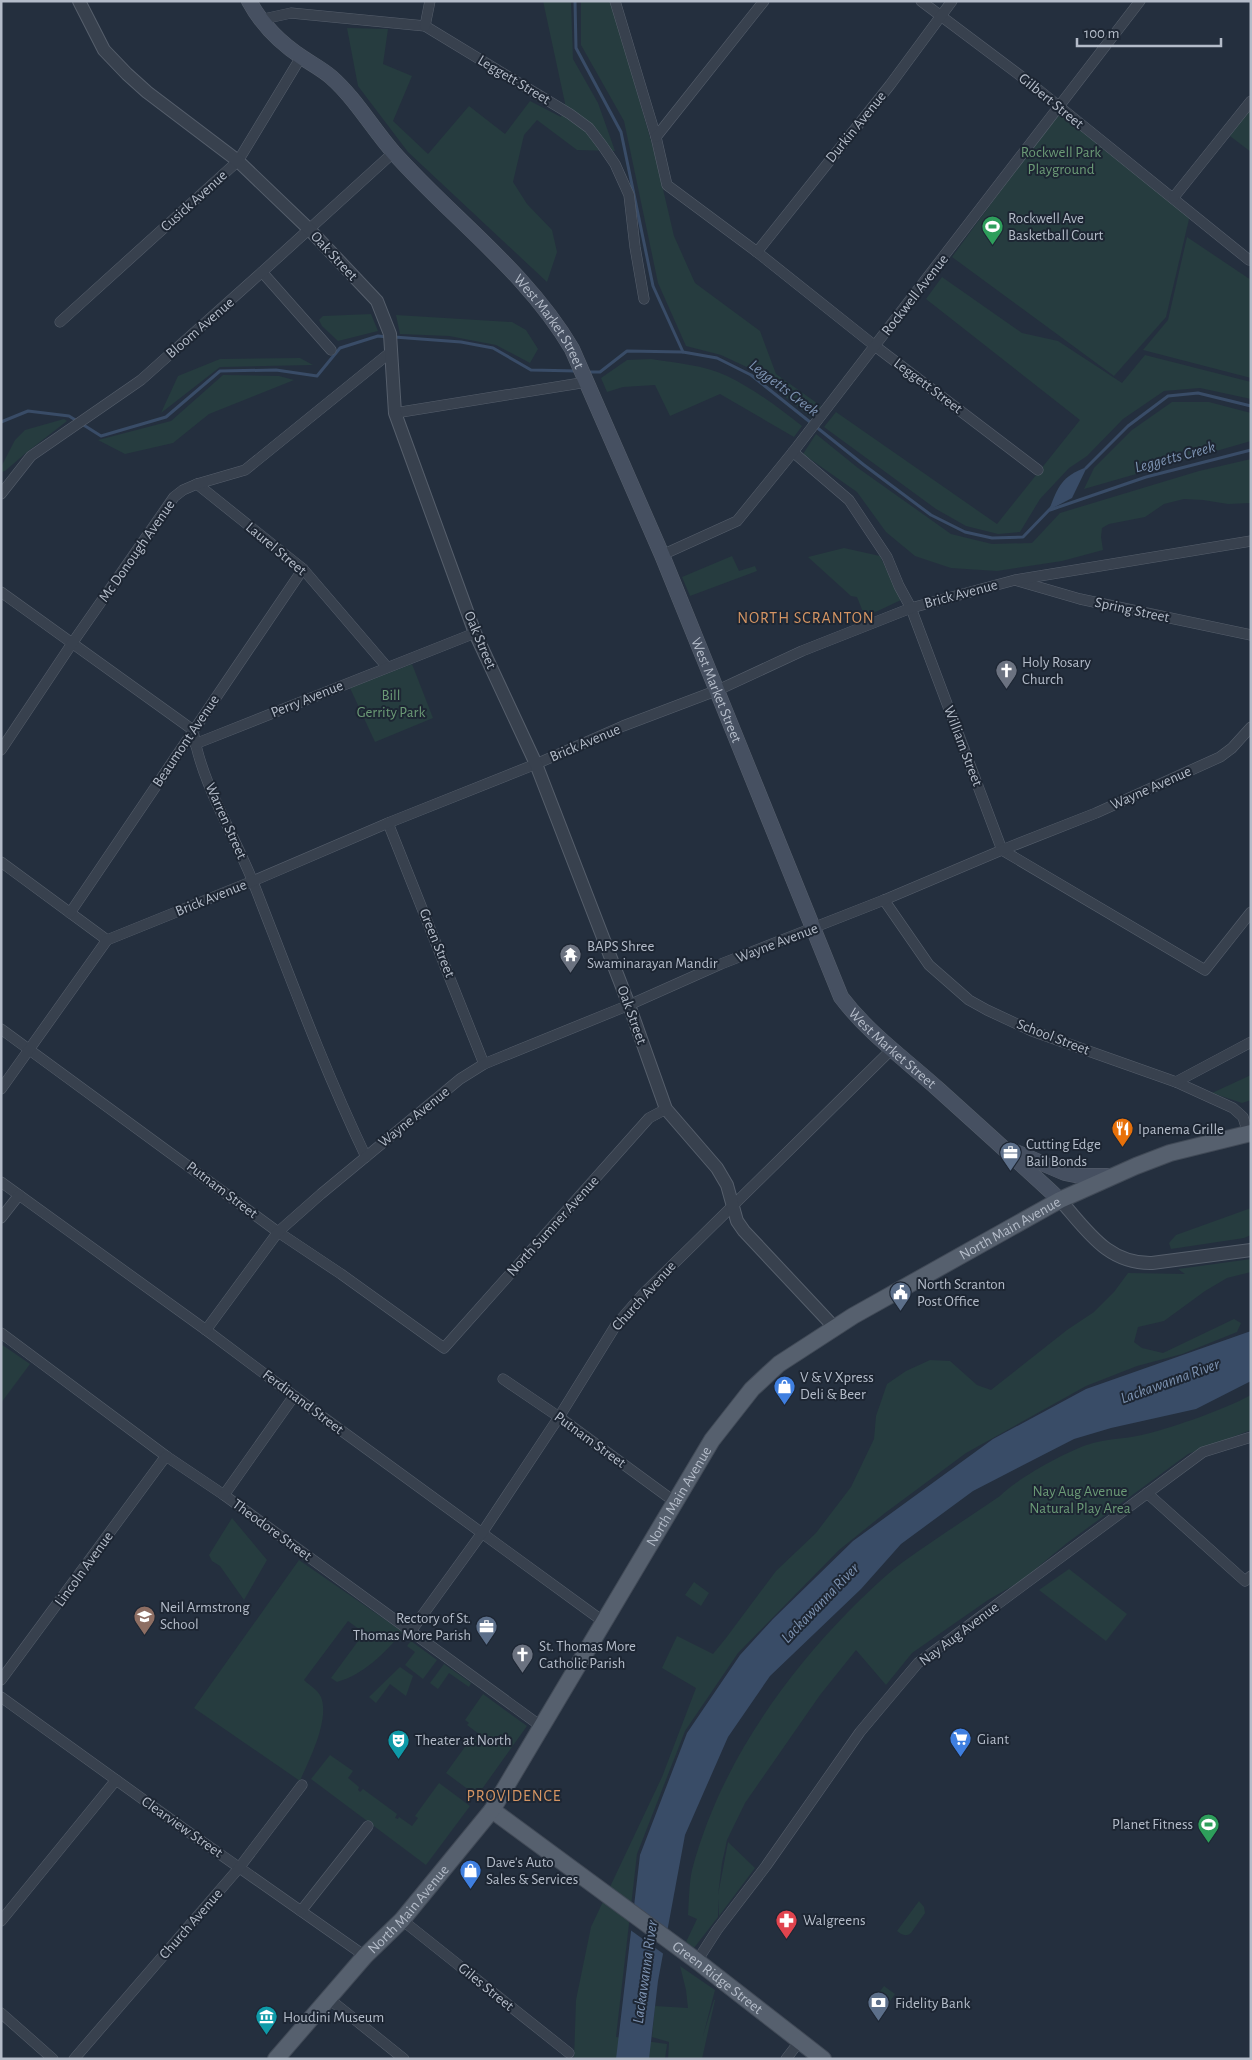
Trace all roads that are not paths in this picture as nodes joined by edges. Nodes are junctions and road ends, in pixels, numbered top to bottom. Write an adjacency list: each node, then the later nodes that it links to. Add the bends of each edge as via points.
1 (79, 1): 17 (street, Oak Street, via 104,50 127,74)
2 (249, 1): 10 (main road, West Market Street)
3 (430, 1): 11 (street)
4 (616, 1): 15 (street, Leggett Street)
5 (764, 1): 15 (street)
6 (921, 1): 9 (street, Gilbert Street)
7 (952, 1): 9 (street, Durkin Avenue)
8 (1140, 1): 14 (street, Rockwell Avenue)
9 (941, 16): 14 (street, Gilbert Street); 20 (street, Durkin Avenue)
10 (259, 20): 11 (street, Leggett Street, via 291,13); 12 (main road, West Market Street)
11 (425, 26): 23 (street, Leggett Street, via 589,128 615,164 629,195)
12 (301, 57): 16 (main road, West Market Street, via 331,76); 17 (street, Cusick Avenue)
13 (1251, 101): 18 (street)
14 (1059, 108): 18 (street, Gilbert Street); 25 (street, Rockwell Avenue)
15 (656, 137): 20 (street, Leggett Street, via 667,185)
16 (394, 152): 19 (street, Bloom Avenue); 28 (main road, West Market Street, via 533,293 558,325)
17 (238, 161): 19 (street, Oak Street); 24 (street, Cusick Avenue)
18 (1174, 197): 21 (street, Gilbert Street)
19 (309, 229): 22 (street, Bloom Avenue); 27 (street, Oak Street, via 377,301 390,334)
20 (757, 252): 25 (street, Leggett Street)
21 (1249, 260)
22 (262, 272): 26 (street); 33 (street, Bloom Avenue, via 141,380 30,456)
23 (644, 299)
24 (60, 322)
25 (876, 346): 30 (street, Rockwell Avenue); 31 (street, Leggett Street)
26 (331, 350)
27 (392, 351): 29 (street, Oak Street); 32 (street, Mc Donough Avenue, via 245,470)
28 (586, 382): 29 (street); 35 (main road, West Market Street)
29 (395, 413): 40 (street, Oak Street)
30 (794, 452): 35 (street, Rockwell Avenue, via 736,521); 39 (street, William Street, via 849,500 887,557)
31 (1038, 470)
32 (197, 484): 36 (street, Laurel Street); 42 (street, Mc Donough Avenue, via 174,497)
33 (1, 494)
34 (1251, 541): 37 (street, Brick Avenue)
35 (662, 555): 44 (main road, West Market Street)
36 (303, 569): 43 (street, Laurel Street); 46 (street, Beaumont Avenue)
37 (1015, 580): 39 (street, Brick Avenue); 41 (street, Spring Street, via 1080,599)
38 (1, 592): 42 (street)
39 (911, 608): 44 (street, Brick Avenue, via 802,651); 51 (street, William Street)
40 (475, 633): 43 (street, Perry Avenue); 49 (street, Oak Street)
41 (1251, 635)
42 (73, 642): 46 (street); 48 (street, Mc Donough Avenue)
43 (387, 667): 47 (street, Perry Avenue)
44 (718, 690): 49 (street, Brick Avenue); 57 (main road, West Market Street)
45 (1251, 727): 51 (street, Wayne Avenue, via 1220,757 1096,813)
46 (193, 730): 47 (street, Warren Street); 56 (street, Beaumont Avenue)
47 (195, 744): 53 (street, Warren Street)
48 (1, 750)
49 (536, 764): 50 (street, Brick Avenue); 59 (street, Oak Street)
50 (388, 823): 53 (street, Brick Avenue); 64 (street, Green Street)
51 (1002, 850): 54 (street, Wayne Avenue); 55 (street, via 1204,970)
52 (1, 862): 56 (street)
53 (253, 881): 58 (street, Brick Avenue); 70 (street, Warren Street, via 343,1110)
54 (884, 900): 57 (street, Wayne Avenue); 65 (street, School Street, via 929,965 975,1003 1032,1031)
55 (1251, 912)
56 (70, 913): 58 (street)
57 (813, 928): 59 (street, Wayne Avenue); 63 (main road, West Market Street, via 841,997)
58 (107, 940): 62 (street)
59 (629, 1005): 64 (street, Wayne Avenue); 67 (street, Oak Street)
60 (1, 1029): 62 (street, Putnam Street)
61 (1251, 1042): 65 (street)
62 (29, 1049): 66 (street); 77 (street, Putnam Street)
63 (891, 1050): 69 (main road, West Market Street); 75 (street, Church Avenue)
64 (484, 1064): 70 (street, Wayne Avenue, via 460,1079)
65 (1176, 1082): 68 (street, School Street, via 1233,1108 1243,1117)
66 (1, 1089)
67 (666, 1109): 75 (street, Oak Street, via 717,1168 727,1184); 82 (street, North Sumner Avenue, via 649,1118)
68 (1249, 1133): 71 (main road, North Main Avenue, via 1170,1153)
69 (999, 1144): 71 (main road, via 1065,1173); 74 (main road, West Market Street)
70 (366, 1157): 77 (street, Wayne Avenue)
71 (1114, 1176): 74 (main road, North Main Avenue)
72 (1, 1182): 73 (street, Ferdinand Street)
73 (19, 1195): 76 (street); 80 (street, Ferdinand Street)
74 (1060, 1200): 78 (street, West Market Street, via 1101,1247 1137,1264); 79 (main road, North Main Avenue)
75 (732, 1206): 79 (street, Oak Street, via 736,1222); 85 (street, Church Avenue, via 616,1325)
76 (1, 1218)
77 (278, 1232): 80 (street, Wayne Avenue); 82 (street, Putnam Street)
78 (1251, 1250)
79 (834, 1327): 90 (main road, North Main Avenue, via 779,1364 752,1389 712,1440)
80 (206, 1330): 84 (street, Ferdinand Street)
81 (1, 1333): 87 (street, Theodore Street)
82 (444, 1348)
83 (503, 1378): 85 (street, Putnam Street)
84 (294, 1396): 89 (street); 91 (street, Ferdinand Street)
85 (559, 1417): 90 (street, Putnam Street); 91 (street, Church Avenue)
86 (1251, 1437): 88 (street, Nay Aug Avenue, via 1203,1452)
87 (166, 1456): 89 (street, Theodore Street); 95 (street, Lincoln Avenue)
88 (1147, 1493): 92 (street); 107 (street, Nay Aug Avenue, via 918,1663 860,1732)
89 (224, 1496): 94 (street, Theodore Street)
90 (675, 1502): 93 (main road, North Main Avenue)
91 (482, 1533): 93 (street, Ferdinand Street); 94 (street, Church Avenue)
92 (1248, 1579)
93 (604, 1622): 97 (main road, North Main Avenue)
94 (411, 1631): 97 (street, Theodore Street)
95 (1, 1680)
96 (1, 1697): 98 (street, Clearview Street)
97 (542, 1727): 100 (main road, North Main Avenue)
98 (116, 1780): 102 (street, Clearview Street); 105 (street)
99 (302, 1785): 102 (street, Church Avenue)
100 (492, 1810): 104 (main road, North Main Avenue); 107 (main road, Green Ridge Street)
101 (368, 1826): 103 (street)
102 (239, 1868): 103 (street, Clearview Street); 113 (street, Church Avenue)
103 (301, 1911): 106 (street, Clearview Street)
104 (402, 1920): 106 (main road, North Main Avenue); 111 (street, Giles Street)
105 (1, 1921)
106 (365, 1956): 108 (main road, North Main Avenue)
107 (697, 1961): 110 (main road, Green Ridge Street)
108 (328, 1998): 114 (main road, North Main Avenue); 115 (street)
109 (1, 2013): 112 (street)
110 (799, 2042): 116 (street); 117 (main road, Green Ridge Street)
111 (569, 2053)
112 (53, 2059)
113 (74, 2059)
114 (276, 2059)
115 (404, 2059)
116 (786, 2059)
117 (823, 2059)

